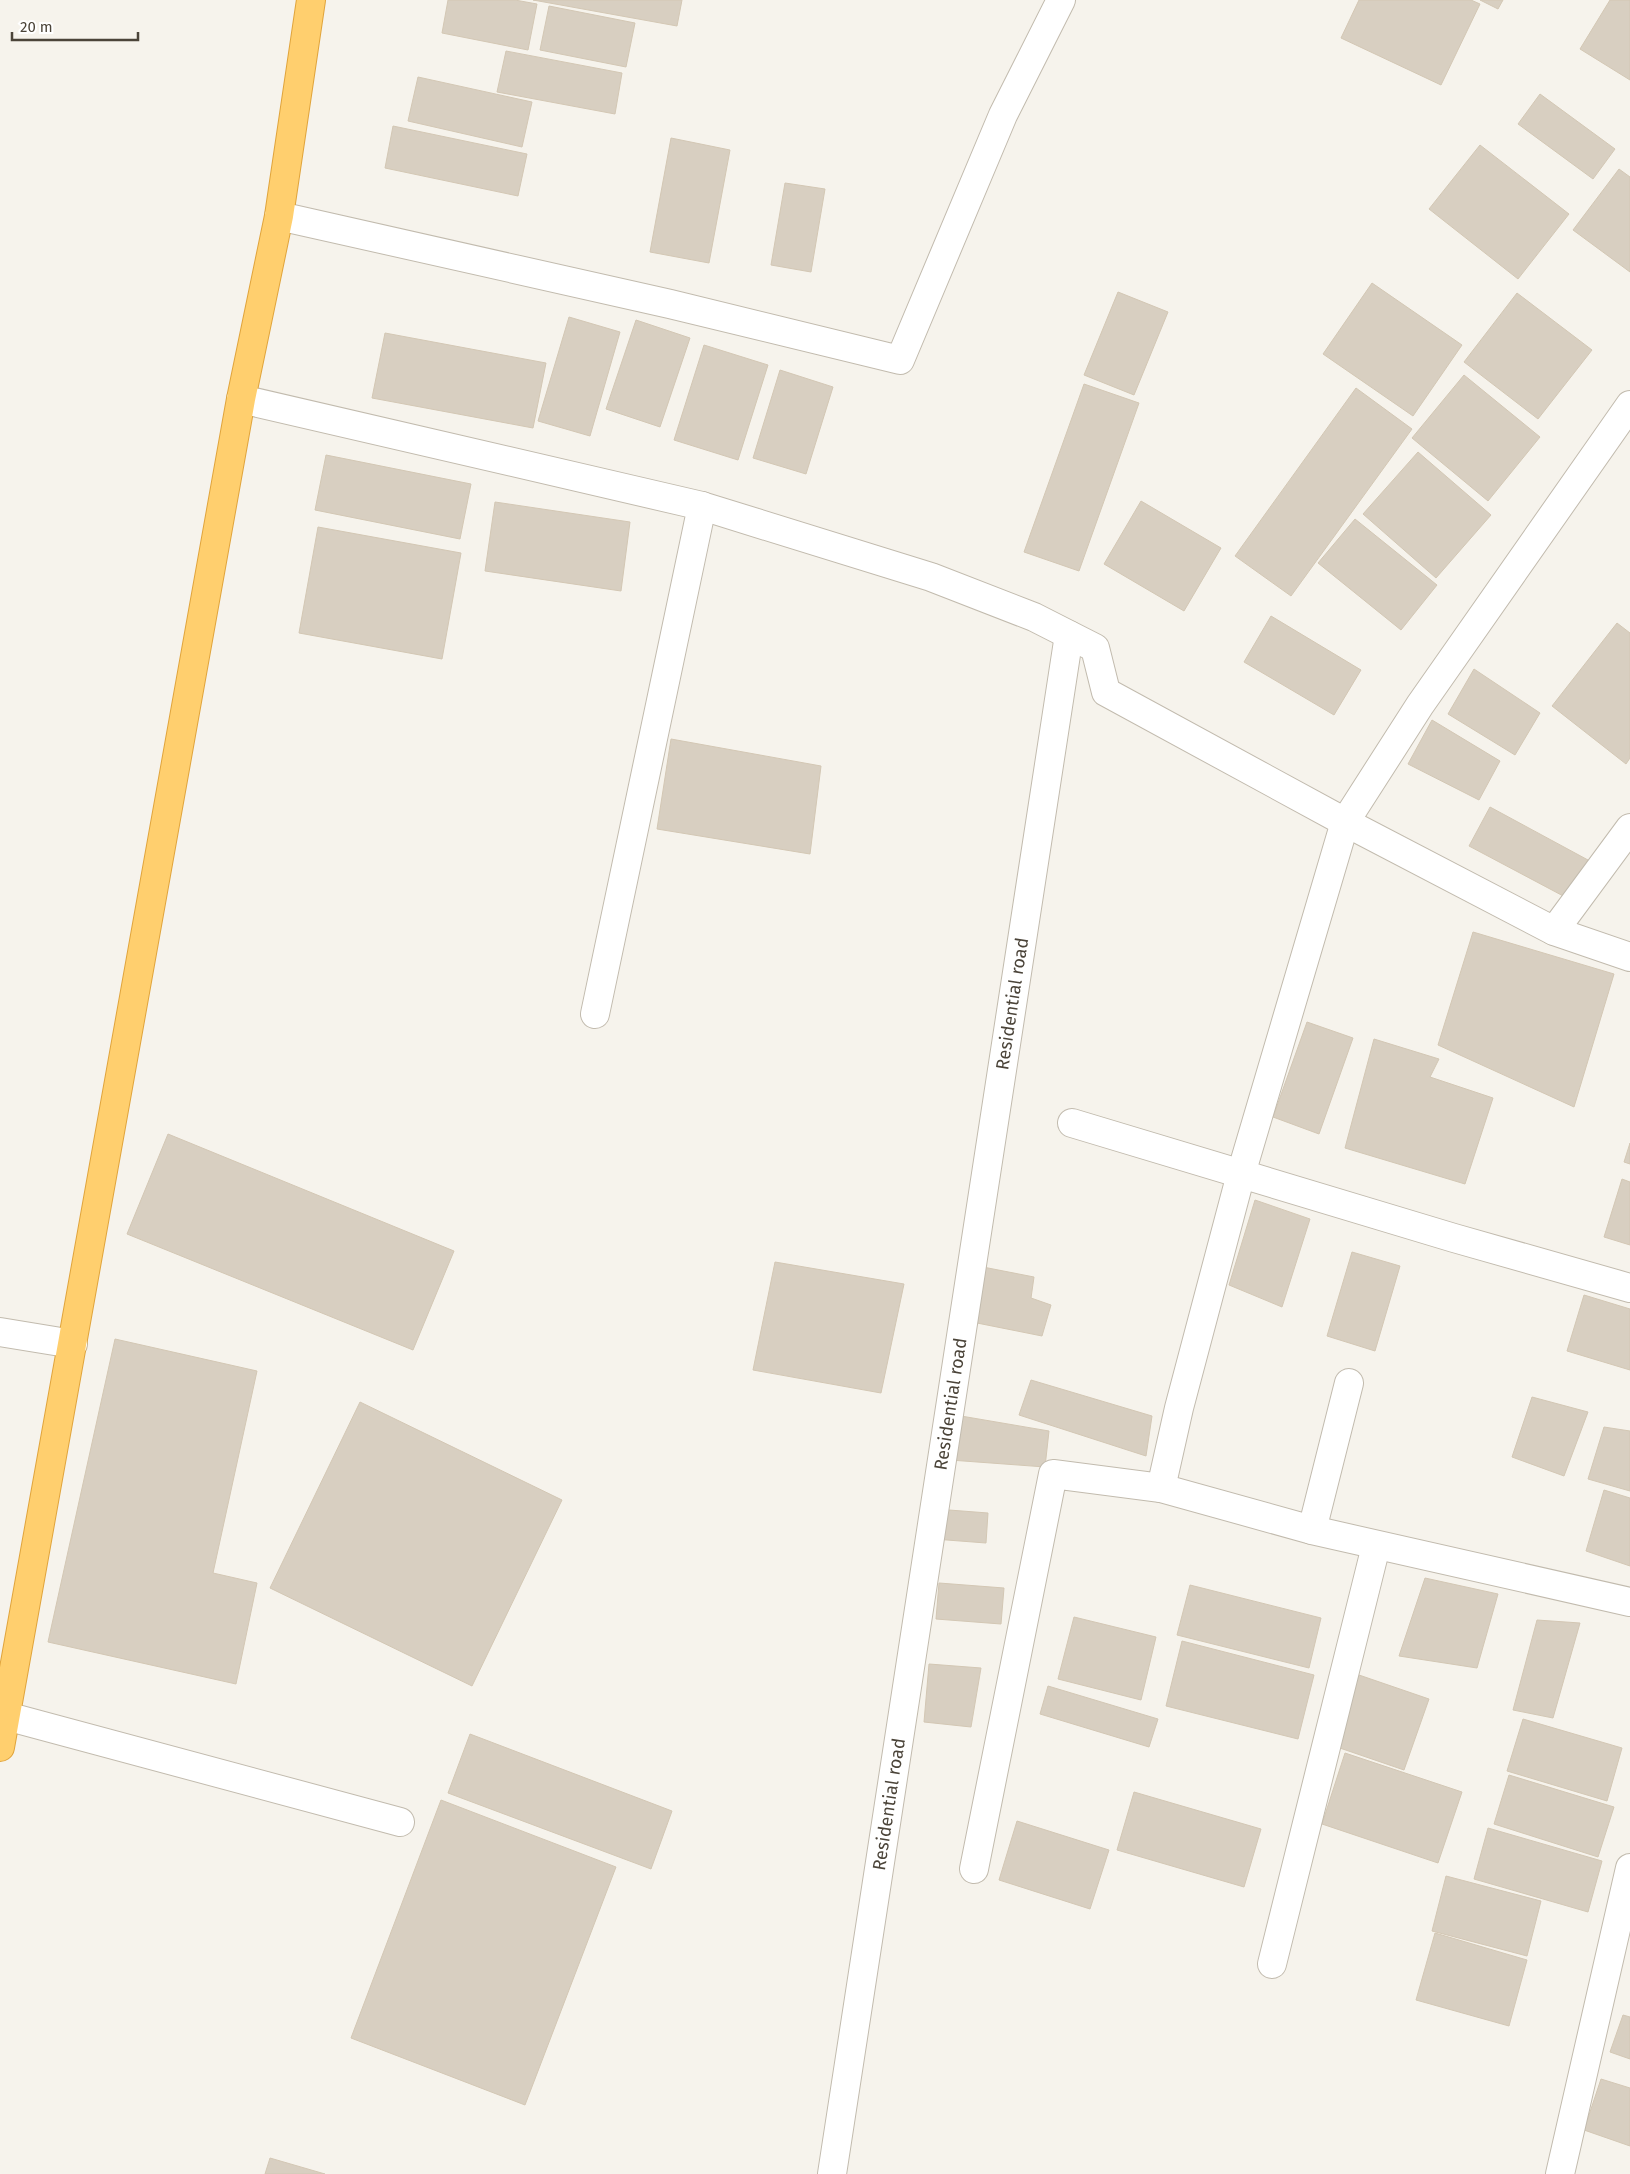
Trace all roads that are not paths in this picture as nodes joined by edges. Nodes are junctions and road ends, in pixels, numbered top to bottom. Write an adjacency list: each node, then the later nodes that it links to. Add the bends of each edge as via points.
1 (311, 0): 3 (highway)
2 (1061, 0): 3 (street, via 1003,115 900,360 670,304)
3 (279, 216): 4 (highway)
4 (241, 399): 6 (street); 17 (highway)
5 (1627, 417): 8 (street, via 1420,705)
6 (702, 506): 7 (street, via 931,577 1034,617); 12 (street)
7 (1070, 635): 8 (street, via 1095,648 1106,692); 29 (street, Residential road)
8 (1345, 822): 10 (street); 14 (street)
9 (1630, 828): 10 (street)
10 (1554, 932): 11 (street)
11 (1630, 957)
12 (595, 1014)
13 (1072, 1123): 14 (street)
14 (1241, 1174): 15 (street); 19 (street)
15 (1630, 1288)
16 (0, 1332): 17 (street)
17 (73, 1344): 23 (highway)
18 (1349, 1383): 20 (street)
19 (1161, 1488): 20 (street); 27 (street, via 1053,1474)
20 (1312, 1530): 21 (street)
21 (1376, 1546): 22 (street); 28 (street)
22 (1630, 1602)
23 (6, 1716): 24 (highway); 25 (street)
24 (0, 1747)
25 (400, 1822)
26 (1630, 1868): 30 (street)
27 (974, 1869)
28 (1272, 1964)
29 (832, 2174)
30 (1560, 2174)

